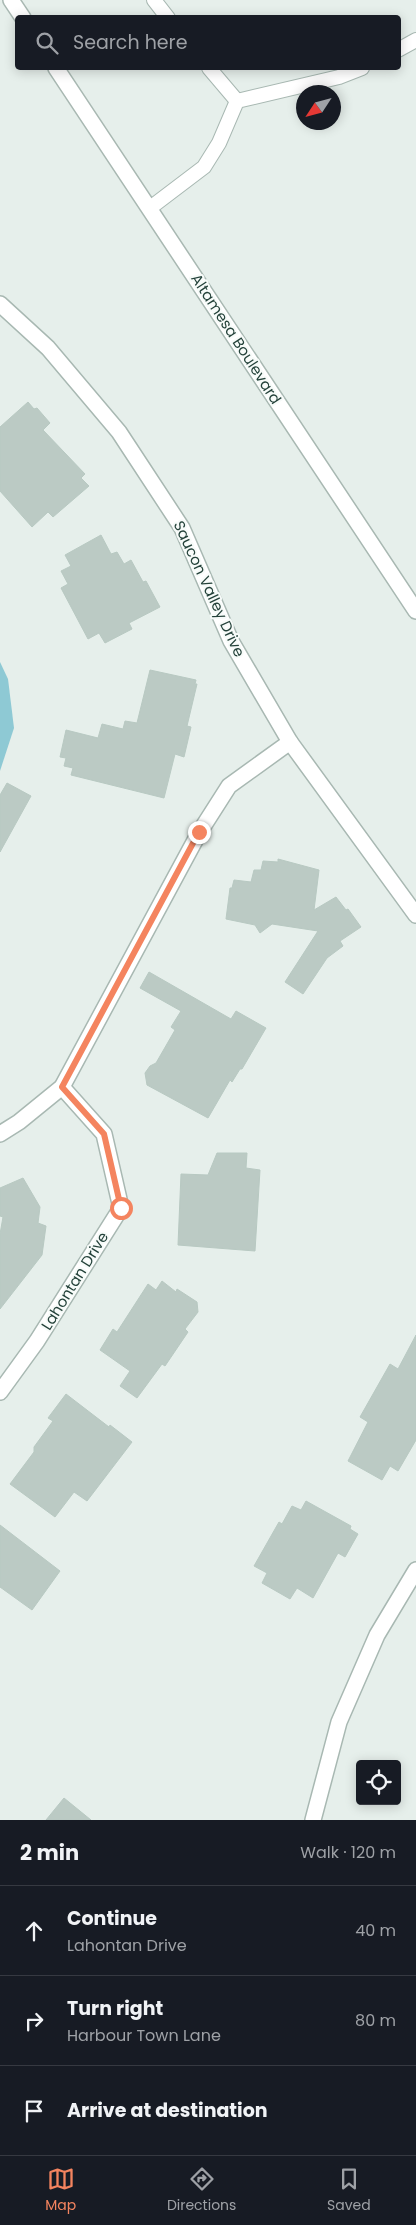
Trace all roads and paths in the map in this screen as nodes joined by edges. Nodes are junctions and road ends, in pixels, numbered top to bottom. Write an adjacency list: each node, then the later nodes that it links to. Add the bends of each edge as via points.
1 (11, 0): 3 (street)
2 (154, 0): 4 (lane)
3 (21, 15)
4 (166, 15)
5 (416, 40): 6 (lane)
6 (401, 48)
7 (57, 70): 11 (street, Altamesa Boulevard)
8 (211, 70): 10 (lane)
9 (356, 70): 10 (lane)
10 (237, 101): 11 (lane, via 219,143 204,167)
11 (150, 208): 13 (street, Altamesa Boulevard)
12 (0, 304): 14 (street, Saucon Valley Drive, via 48,348 119,432 182,528 231,641)
13 (416, 611)
14 (290, 742): 15 (street, Saucon Valley Drive); 16 (street, via 229,786 199,832)
15 (416, 915)
16 (62, 1087): 17 (street); 18 (street, Lahontan Drive, via 104,1134 121,1208 37,1341)
17 (0, 1134)
18 (0, 1392)
19 (416, 1570): 20 (street, via 377,1635 339,1722)
20 (313, 1820)

